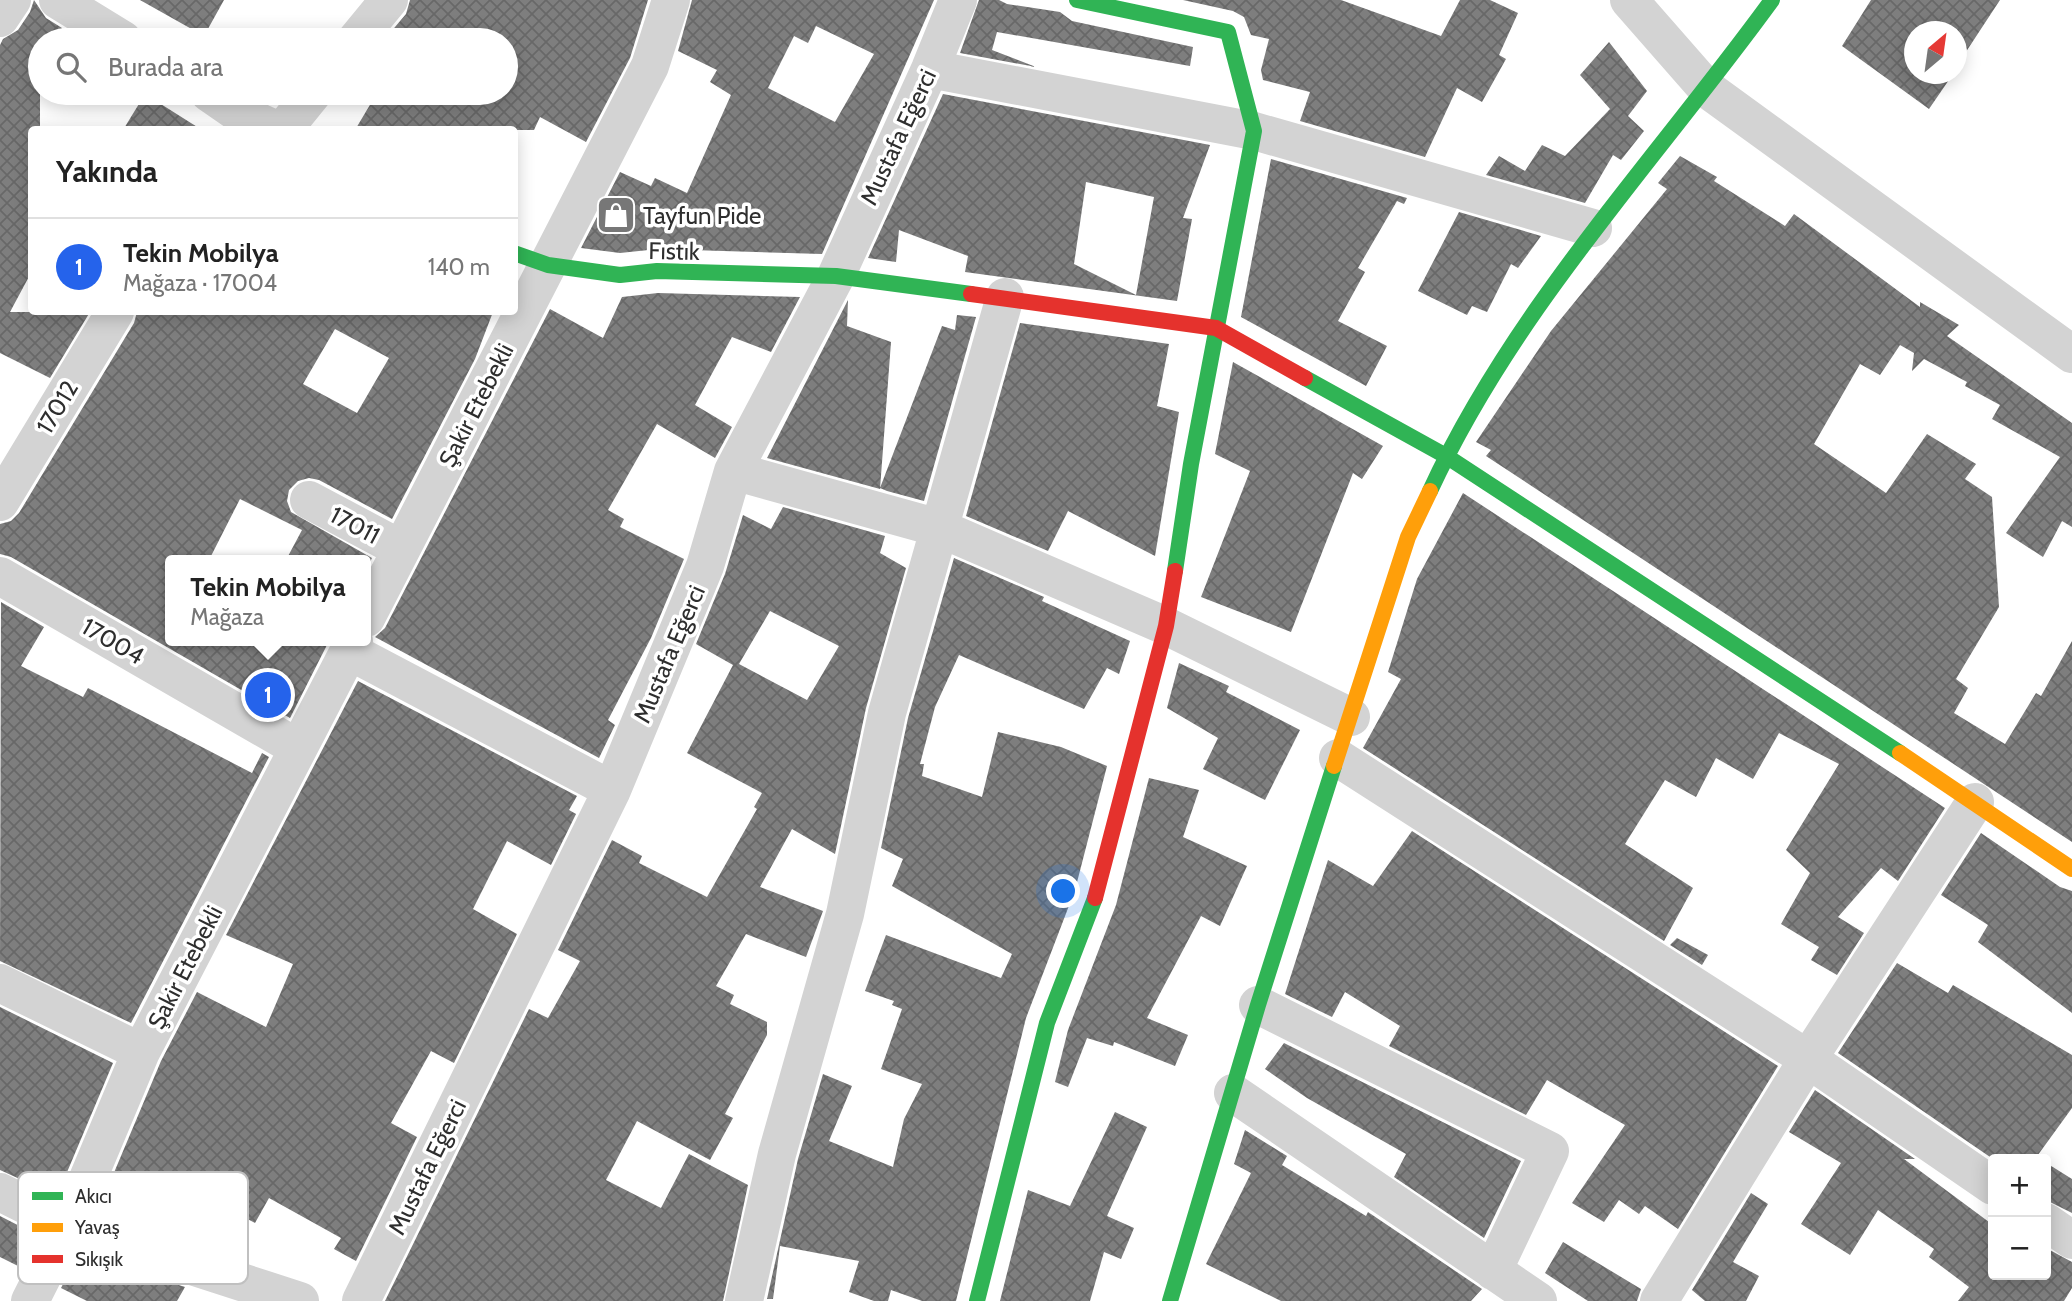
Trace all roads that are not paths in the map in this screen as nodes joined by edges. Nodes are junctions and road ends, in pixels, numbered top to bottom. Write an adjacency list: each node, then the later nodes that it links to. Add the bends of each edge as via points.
1 (12, 0): 9 (street)
2 (58, 0): 10 (street)
3 (389, 0): 11 (street)
4 (671, 0): 20 (street, Şakir Etebekli, via 650,66)
5 (958, 0): 12 (street, Mustafa Eğerci)
6 (1077, 0): 18 (street, via 1228,32)
7 (1772, 0): 13 (street)
8 (1645, 7): 13 (street)
9 (0, 18)
10 (104, 28)
11 (366, 28)
12 (930, 69): 18 (street); 21 (street, Mustafa Eğerci)
13 (1707, 89): 19 (street); 27 (street)
14 (303, 105): 17 (street)
15 (223, 111): 16 (street)
16 (266, 126)
17 (286, 126)
18 (1254, 131): 19 (street); 26 (street)
19 (1593, 228): 28 (street, via 1457,432)
20 (531, 259): 21 (street, Fıstık, via 620,275 657,271); 22 (street, Şakir Etebekli)
21 (836, 276): 23 (street, Fıstık); 29 (street, Mustafa Eğerci)
22 (518, 288)
23 (1005, 297): 26 (street, Fıstık); 32 (street)
24 (113, 315): 31 (street, 17012)
25 (506, 315): 33 (street, Şakir Etebekli)
26 (1216, 328): 28 (street); 36 (street)
27 (2072, 354)
28 (1446, 456): 38 (street, via 1408,537); 42 (street)
29 (733, 471): 32 (street); 41 (street, Mustafa Eğerci, via 705,566)
30 (309, 500): 33 (street, 17011)
31 (0, 502)
32 (939, 528): 36 (street); 61 (street, via 887,713 845,914 777,1154)
33 (401, 549): 35 (street, Şakir Etebekli)
34 (0, 576): 39 (street, 17004)
35 (371, 608)
36 (1166, 626): 38 (street); 62 (street, via 1096,897 1047,1023)
37 (352, 646): 39 (street, Şakir Etebekli); 41 (street)
38 (1351, 717): 40 (street)
39 (298, 748): 46 (street, Şakir Etebekli)
40 (1338, 758): 45 (street); 47 (street)
41 (612, 790): 60 (street, Mustafa Eğerci)
42 (1975, 802): 43 (street); 47 (street)
43 (2072, 869)
44 (0, 983): 46 (street)
45 (1258, 1005): 48 (street); 55 (street, via 1550,1151)
46 (141, 1052): 49 (street, Şakir Etebekli)
47 (1808, 1059): 50 (street); 65 (street)
48 (1233, 1093): 55 (street); 63 (street)
49 (91, 1172)
50 (1988, 1183)
51 (0, 1192): 52 (street)
52 (18, 1201)
53 (2051, 1225): 54 (street)
54 (2072, 1240)
55 (1493, 1271): 64 (street)
56 (39, 1284): 58 (street, Şakir Etebekli)
57 (247, 1284): 59 (street)
58 (30, 1301)
59 (300, 1301)
60 (361, 1301)
61 (744, 1301)
62 (977, 1301)
63 (1170, 1301)
64 (1538, 1301)
65 (1659, 1301)

